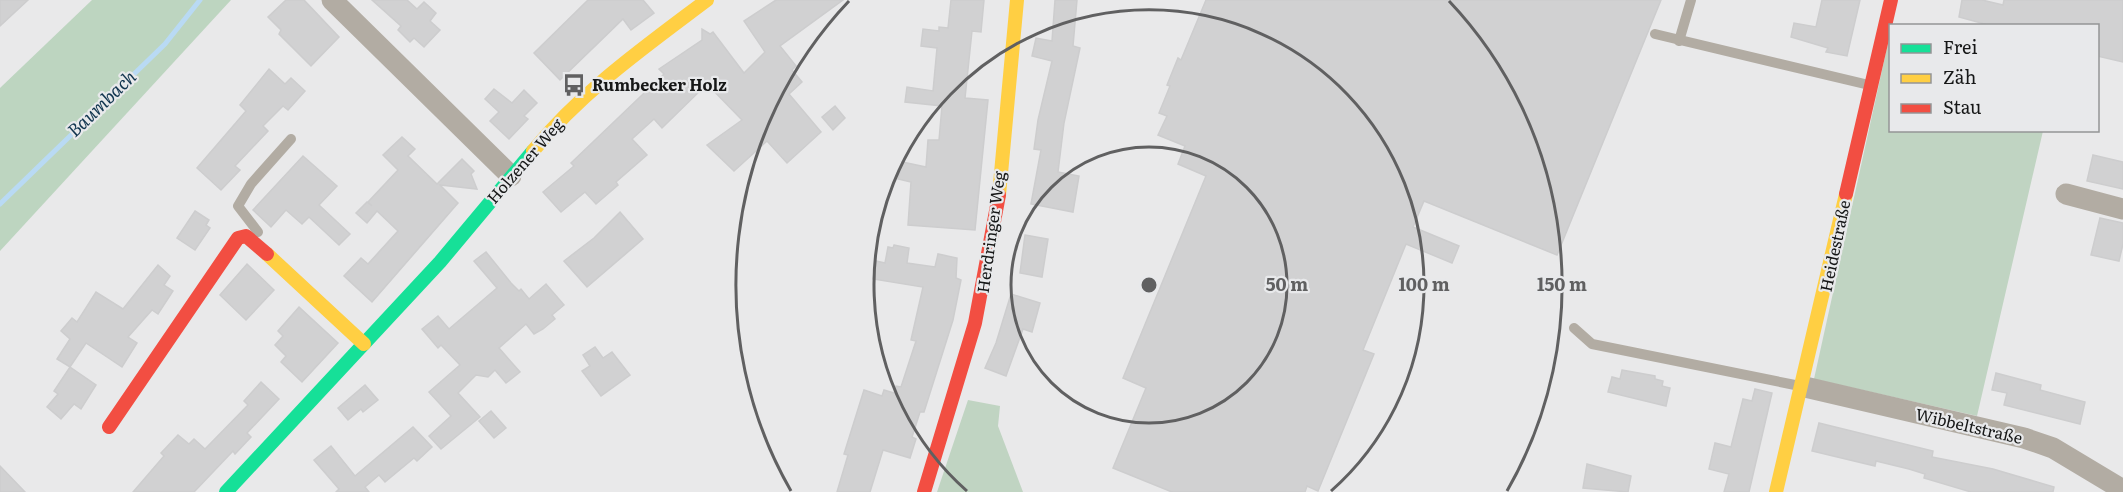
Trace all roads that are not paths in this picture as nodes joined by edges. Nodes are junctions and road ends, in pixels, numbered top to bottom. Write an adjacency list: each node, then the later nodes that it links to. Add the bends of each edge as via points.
1 (332, 0): 10 (street)
2 (707, 0): 10 (main road, Holzener Weg, via 582,99)
3 (1017, 0): 20 (main road, Herdringer Weg, via 993,244 981,302)
4 (1691, 0): 7 (lane)
5 (1891, 0): 8 (main road, Heidestraße)
6 (1655, 34): 7 (lane)
7 (1679, 41): 8 (lane)
8 (1869, 85): 16 (main road, Heidestraße)
9 (291, 139): 13 (lane, via 251,184 238,206 260,234)
10 (511, 176): 15 (main road, Holzener Weg, via 440,262)
11 (2066, 194): 12 (street)
12 (2123, 209)
13 (255, 243): 15 (main road); 17 (main road, via 246,236 238,238)
14 (1574, 328): 16 (lane, via 1592,344)
15 (364, 344): 19 (main road, Holzener Weg)
16 (1804, 387): 18 (street, Wibbeltstraße, via 2024,438 2053,448); 21 (main road, Heidestraße)
17 (109, 427)
18 (2123, 490)
19 (226, 492)
20 (924, 492)
21 (1776, 492)

